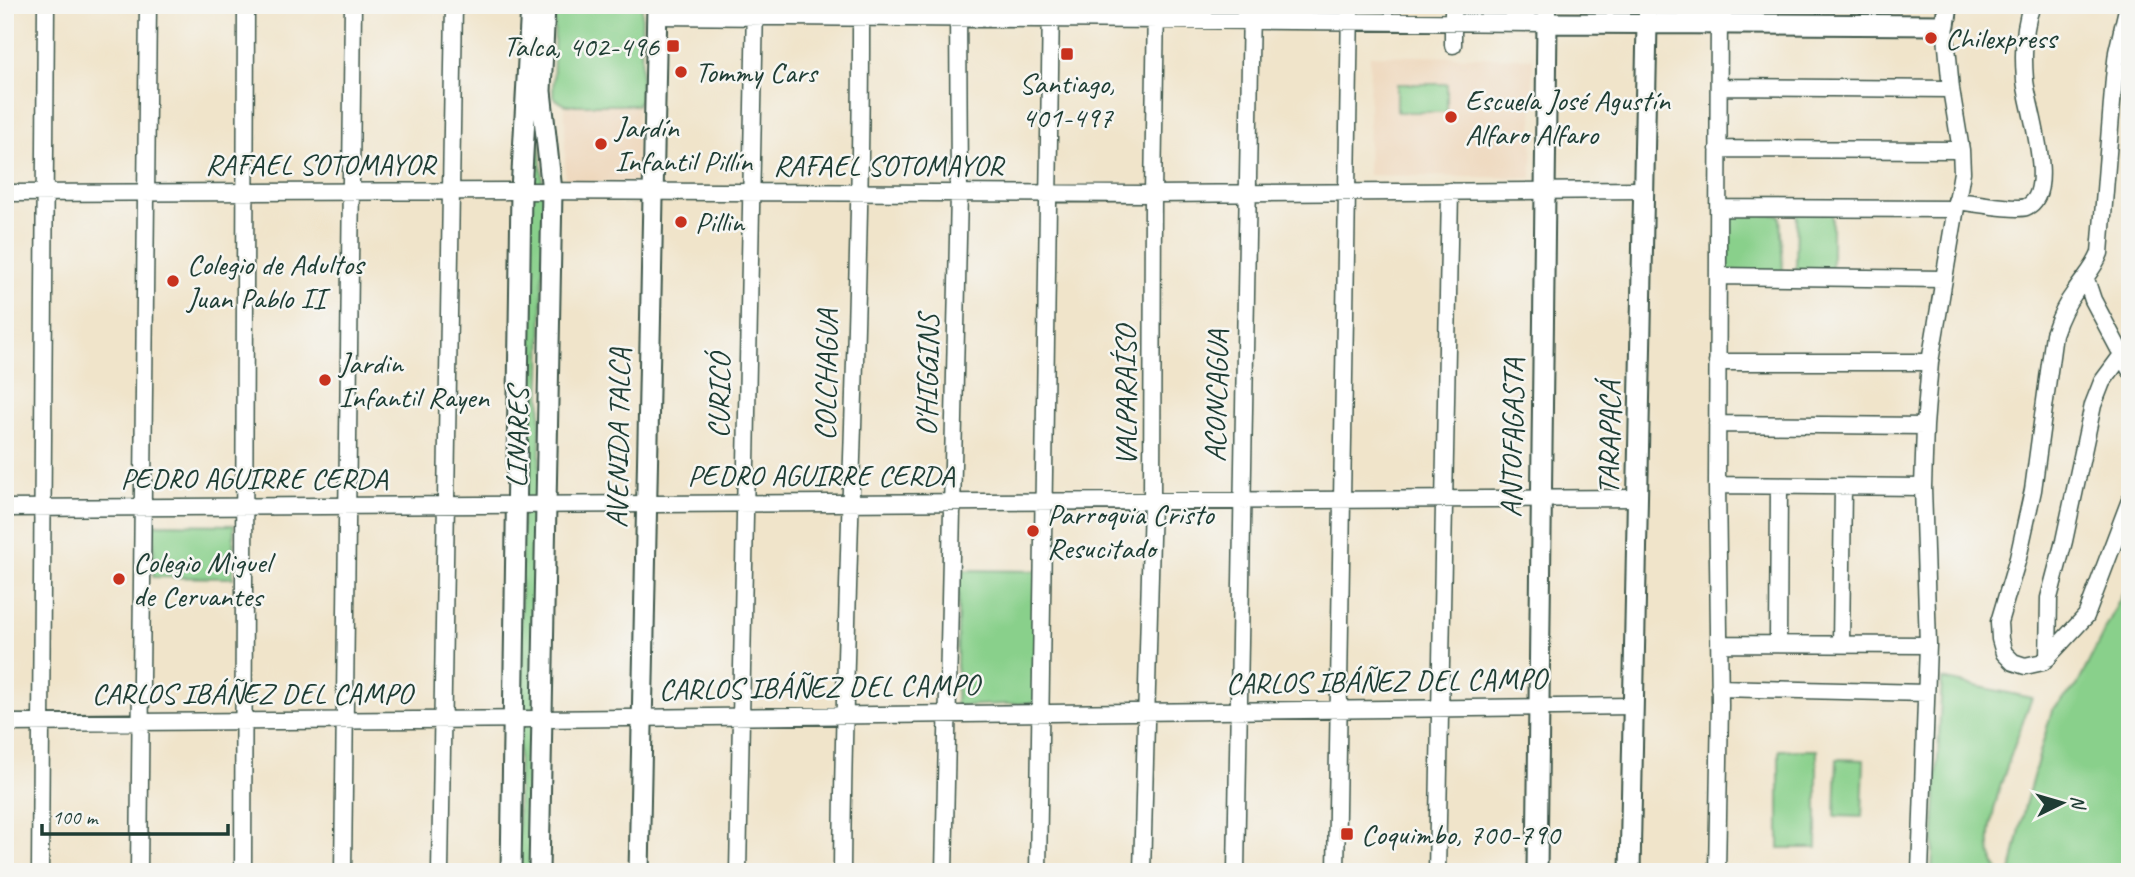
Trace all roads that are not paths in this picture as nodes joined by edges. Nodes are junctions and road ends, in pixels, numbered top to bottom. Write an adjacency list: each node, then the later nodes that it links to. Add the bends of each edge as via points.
1 (46, 5): 42 (street)
2 (148, 5): 36 (street)
3 (246, 5): 37 (street)
4 (353, 5): 38 (street)
5 (454, 5): 30 (street)
6 (531, 5): 31 (main road, LINARES)
7 (545, 5): 32 (main road, LINARES, via 541,91)
8 (1453, 5): 23 (street)
9 (2032, 5): 48 (street, via 2024,62 2040,157 2039,193 2021,209)
10 (2129, 5): 52 (street, via 2117,52 2100,253)
11 (657, 11): 12 (street); 33 (main road, AVENIDA TALCA)
12 (755, 11): 13 (street); 39 (street, CURICÓ)
13 (861, 12): 14 (street); 43 (street, COLCHAGUA)
14 (958, 12): 15 (street); 44 (street, O'HIGGINS)
15 (1051, 12): 16 (street); 46 (street)
16 (1156, 13): 17 (street); 47 (street, VALPARAÍSO)
17 (1251, 13): 18 (street); 45 (street, ACONCAGUA)
18 (1350, 13): 23 (street); 40 (street)
19 (1547, 14): 20 (main road); 23 (street); 35 (main road, ANTOFAGASTA)
20 (1647, 15): 21 (main road); 29 (main road, TARAPACÁ)
21 (1719, 15): 22 (main road); 25 (street)
22 (1946, 15): 26 (street)
23 (1452, 23): 24 (street)
24 (1453, 46)
25 (1719, 87): 26 (street); 27 (street)
26 (1951, 89): 28 (street)
27 (1718, 149): 28 (street); 49 (street)
28 (1961, 150): 48 (street)
29 (1644, 190): 35 (street, RAFAEL SOTOMAYOR); 63 (main road, TARAPACÁ)
30 (451, 191): 31 (street, RAFAEL SOTOMAYOR); 38 (street, RAFAEL SOTOMAYOR); 75 (street)
31 (521, 191): 32 (street, RAFAEL SOTOMAYOR); 76 (main road, LINARES)
32 (552, 191): 33 (street, RAFAEL SOTOMAYOR); 77 (main road, LINARES)
33 (653, 191): 39 (street, RAFAEL SOTOMAYOR); 74 (main road, AVENIDA TALCA)
34 (1450, 191): 35 (street, RAFAEL SOTOMAYOR); 40 (street, RAFAEL SOTOMAYOR); 64 (street)
35 (1545, 191): 65 (main road, ANTOFAGASTA)
36 (146, 192): 37 (street, RAFAEL SOTOMAYOR); 42 (street, RAFAEL SOTOMAYOR); 79 (street)
37 (246, 192): 38 (street, RAFAEL SOTOMAYOR); 80 (street)
38 (351, 192): 78 (street)
39 (751, 192): 43 (street, RAFAEL SOTOMAYOR); 72 (street, CURICÓ)
40 (1347, 192): 45 (street, RAFAEL SOTOMAYOR); 67 (street)
41 (5, 193): 42 (street, RAFAEL SOTOMAYOR)
42 (45, 193): 82 (street)
43 (858, 193): 44 (street, RAFAEL SOTOMAYOR); 73 (street, COLCHAGUA)
44 (959, 193): 46 (street, RAFAEL SOTOMAYOR); 70 (street, O'HIGGINS)
45 (1248, 193): 47 (street, RAFAEL SOTOMAYOR); 66 (street, ACONCAGUA)
46 (1048, 194): 47 (street, RAFAEL SOTOMAYOR); 71 (street)
47 (1153, 194): 69 (street, VALPARAÍSO)
48 (1956, 205): 49 (street); 51 (street)
49 (1718, 208): 50 (street)
50 (1718, 276): 51 (street); 54 (street)
51 (1943, 279): 55 (street)
52 (2086, 279): 53 (street, via 2092,300); 87 (street, via 2068,301 2054,334 2031,502 2000,614 2004,653 2013,662 2037,665)
53 (2122, 355): 56 (street); 87 (street, via 2107,372 2093,405 2049,598)
54 (1717, 362): 55 (street); 57 (street)
55 (1930, 362): 58 (street)
56 (2130, 370)
57 (1717, 424): 58 (street); 59 (street)
58 (1925, 426): 62 (street)
59 (1717, 485): 60 (street); 83 (street)
60 (1779, 486): 61 (street); 84 (street)
61 (1843, 486): 62 (street); 85 (street)
62 (1923, 487): 86 (street)
63 (1637, 498): 65 (street, PEDRO AGUIRRE CERDA); 90 (main road, TARAPACÁ)
64 (1444, 499): 65 (street, PEDRO AGUIRRE CERDA); 67 (street, PEDRO AGUIRRE CERDA); 92 (street)
65 (1541, 499): 91 (main road, ANTOFAGASTA)
66 (1242, 500): 67 (street, PEDRO AGUIRRE CERDA); 69 (street, PEDRO AGUIRRE CERDA); 94 (street, ACONCAGUA)
67 (1342, 500): 93 (street)
68 (2130, 500): 87 (street, via 2085,617)
69 (1152, 501): 71 (street, PEDRO AGUIRRE CERDA); 95 (street, VALPARAÍSO)
70 (952, 502): 71 (street, PEDRO AGUIRRE CERDA); 73 (street, PEDRO AGUIRRE CERDA); 97 (street, O'HIGGINS)
71 (1044, 502): 96 (street)
72 (746, 503): 73 (street, PEDRO AGUIRRE CERDA); 74 (street, PEDRO AGUIRRE CERDA); 99 (street, CURICÓ)
73 (852, 503): 98 (street, COLCHAGUA)
74 (646, 504): 77 (street, PEDRO AGUIRRE CERDA); 100 (main road, AVENIDA TALCA)
75 (446, 505): 76 (street, PEDRO AGUIRRE CERDA); 78 (street, PEDRO AGUIRRE CERDA); 101 (street)
76 (516, 505): 77 (street, PEDRO AGUIRRE CERDA); 102 (main road, LINARES)
77 (546, 505): 103 (main road, LINARES)
78 (347, 506): 80 (street, PEDRO AGUIRRE CERDA); 104 (street)
79 (143, 507): 80 (street, PEDRO AGUIRRE CERDA); 82 (street, PEDRO AGUIRRE CERDA); 107 (street)
80 (245, 507): 105 (street)
81 (5, 508): 82 (street, PEDRO AGUIRRE CERDA)
82 (43, 508): 106 (street)
83 (1719, 644): 84 (street); 88 (street)
84 (1778, 645): 85 (street)
85 (1841, 645): 86 (street)
86 (1927, 645): 89 (street)
87 (2048, 658)
88 (1719, 688): 89 (street); 127 (street)
89 (1926, 693): 128 (street)
90 (1633, 706): 91 (street, CARLOS IBÁÑEZ DEL CAMPO); 126 (main road, TARAPACÁ)
91 (1539, 707): 92 (street, CARLOS IBÁÑEZ DEL CAMPO); 125 (main road, ANTOFAGASTA)
92 (1440, 708): 93 (street, CARLOS IBÁÑEZ DEL CAMPO); 124 (street)
93 (1338, 709): 94 (street, CARLOS IBÁÑEZ DEL CAMPO); 123 (street)
94 (1239, 710): 95 (street, CARLOS IBÁÑEZ DEL CAMPO); 122 (street, ACONCAGUA)
95 (1148, 711): 96 (street, CARLOS IBÁÑEZ DEL CAMPO); 121 (street, VALPARAÍSO)
96 (1040, 713): 97 (street, CARLOS IBÁÑEZ DEL CAMPO); 120 (street)
97 (947, 714): 98 (street, CARLOS IBÁÑEZ DEL CAMPO); 119 (street, O'HIGGINS)
98 (843, 715): 99 (street, CARLOS IBÁÑEZ DEL CAMPO); 118 (street, COLCHAGUA)
99 (741, 716): 100 (street, CARLOS IBÁÑEZ DEL CAMPO); 117 (street, CURICÓ)
100 (642, 717): 103 (street, CARLOS IBÁÑEZ DEL CAMPO); 116 (main road, AVENIDA TALCA)
101 (443, 719): 102 (street, CARLOS IBÁÑEZ DEL CAMPO); 104 (street, CARLOS IBÁÑEZ DEL CAMPO); 113 (street)
102 (513, 719): 103 (street, CARLOS IBÁÑEZ DEL CAMPO); 114 (main road, LINARES)
103 (541, 719): 115 (main road, LINARES)
104 (344, 720): 105 (street, CARLOS IBÁÑEZ DEL CAMPO); 112 (street)
105 (244, 721): 107 (street, CARLOS IBÁÑEZ DEL CAMPO); 111 (street)
106 (41, 722): 107 (street, CARLOS IBÁÑEZ DEL CAMPO); 108 (street, CARLOS IBÁÑEZ DEL CAMPO); 109 (street)
107 (141, 722): 110 (street)
108 (5, 723)
109 (40, 872)
110 (139, 872)
111 (243, 872)
112 (343, 872)
113 (440, 872)
114 (511, 872)
115 (539, 872)
116 (639, 872)
117 (738, 872)
118 (842, 872)
119 (943, 872)
120 (1038, 872)
121 (1142, 872)
122 (1236, 872)
123 (1336, 872)
124 (1437, 872)
125 (1537, 872)
126 (1630, 872)
127 (1717, 872)
128 (1920, 872)

